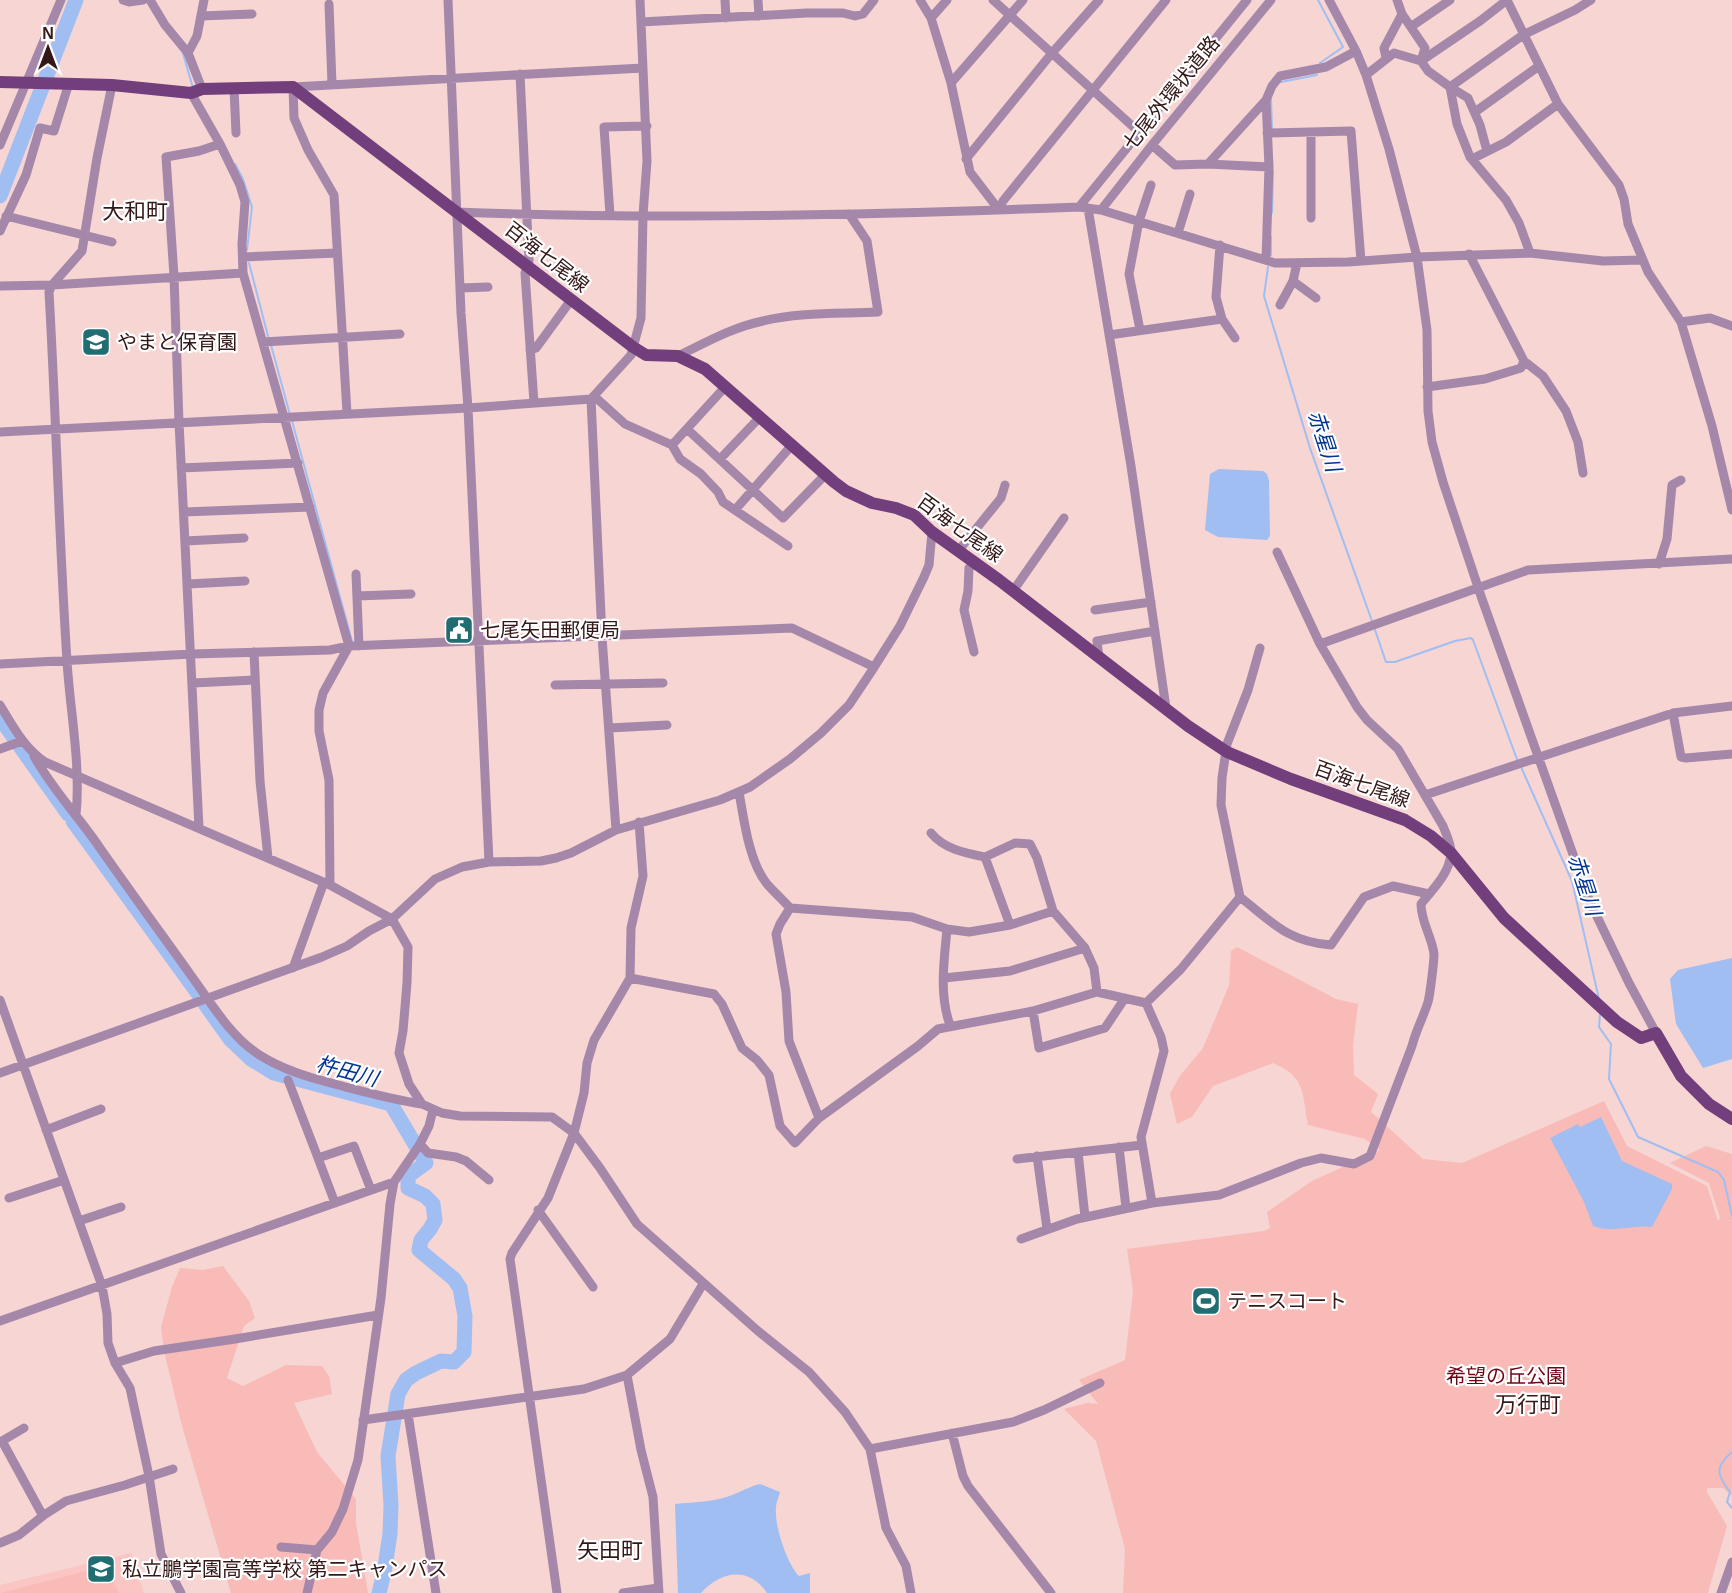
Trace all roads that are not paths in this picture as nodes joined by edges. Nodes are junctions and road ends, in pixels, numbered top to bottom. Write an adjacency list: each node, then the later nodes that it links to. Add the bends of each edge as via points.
1 (62, 0): 46 (street)
2 (123, 0): 3 (street)
3 (143, 0)
4 (150, 0): 36 (street)
5 (204, 0): 28 (street)
6 (448, 0): 44 (street)
7 (640, 0): 32 (street)
8 (725, 0): 30 (street)
9 (758, 0): 29 (street)
10 (874, 0): 29 (street, via 863,14 855,16)
11 (920, 0): 31 (street)
12 (947, 0): 31 (street)
13 (993, 0): 27 (street)
14 (1023, 0): 27 (street)
15 (1099, 0): 37 (street)
16 (1166, 0): 55 (street)
17 (1247, 0): 60 (street, 七尾外環状道路)
18 (1271, 0): 66 (street, 七尾外環状道路)
19 (1329, 0): 35 (street)
20 (1397, 0): 26 (street)
21 (1450, 0): 33 (street)
22 (1507, 0): 34 (street); 39 (street)
23 (1591, 0): 34 (street)
24 (328, 4): 49 (street)
25 (252, 14): 28 (street)
26 (1402, 14): 33 (street); 38 (street, via 1384,48)
27 (1010, 15): 37 (street); 48 (street)
28 (201, 16): 36 (street)
29 (759, 16): 30 (street)
30 (726, 18): 32 (street)
31 (930, 18): 48 (street)
32 (641, 22): 41 (street)
33 (1412, 26): 39 (street, via 1425,48)
34 (1523, 35): 40 (street); 52 (street)
35 (1356, 51): 43 (street); 56 (street, via 1326,67 1280,76)
36 (188, 53): 54 (street)
37 (1052, 53): 55 (street); 68 (street)
38 (1386, 58): 39 (street, via 1394,53); 43 (street)
39 (1421, 61): 52 (street)
40 (1539, 66): 57 (street); 58 (street)
41 (643, 68): 42 (street); 59 (street)
42 (520, 74): 44 (street); 79 (street)
43 (1366, 75): 94 (street)
44 (452, 77): 49 (street); 77 (street)
45 (0, 82): 46 (main road)
46 (32, 83): 47 (main road); 65 (street)
47 (69, 83): 50 (main road); 82 (street, via 54,131 40,128 22,184)
48 (951, 83): 68 (street)
49 (332, 84): 51 (street)
50 (112, 85): 54 (main road); 87 (street)
51 (293, 87): 53 (main road); 77 (main road, 百海七尾線); 90 (street, via 294,118 334,195)
52 (1450, 87): 58 (street, via 1468,98); 69 (street, via 1457,124)
53 (234, 88): 54 (main road); 62 (street)
54 (196, 91): 64 (street)
55 (1093, 91): 60 (street); 75 (street)
56 (1266, 100): 63 (street); 70 (street)
57 (1558, 104): 67 (street); 96 (street, via 1619,185)
58 (1475, 112): 67 (street)
59 (646, 126): 80 (street, via 604,128); 81 (street)
60 (1139, 132): 74 (street, 七尾外環状道路)
61 (1311, 132): 63 (street); 83 (street); 97 (street, via 1351,132)
62 (236, 133)
63 (1267, 133): 71 (street)
64 (220, 144): 93 (street, via 245,202); 101 (street, via 166,157)
65 (0, 145)
66 (1152, 145): 70 (street, via 1175,165); 76 (street, 七尾外環状道路)
67 (1487, 151): 69 (street)
68 (966, 159): 75 (street, via 970,172)
69 (1472, 159): 91 (street, via 1506,200)
70 (1208, 164): 71 (street)
71 (1269, 167): 95 (street)
72 (1151, 184): 84 (street)
73 (1190, 194): 86 (street)
74 (1083, 208): 75 (street); 76 (street); 115 (street)
75 (999, 210): 78 (street)
76 (1101, 210): 84 (street)
77 (457, 212): 79 (street); 99 (main road, 百海七尾線); 106 (street)
78 (849, 214): 81 (street); 121 (street, via 867,241 878,312 760,321)
79 (527, 215): 80 (street); 99 (street)
80 (610, 215): 81 (street)
81 (643, 215): 119 (street, via 642,318)
82 (6, 216): 85 (street); 87 (street)
83 (1311, 218)
84 (1139, 221): 86 (street); 113 (street, via 1130,274)
85 (0, 231)
86 (1178, 233): 89 (street)
87 (86, 236): 88 (street); 103 (street, via 82,251)
88 (112, 242)
89 (1220, 245): 95 (street); 110 (street, via 1216,297)
90 (337, 252): 93 (street); 116 (street)
91 (1530, 253): 92 (street); 96 (street, via 1603,261)
92 (1469, 254): 94 (street); 122 (street)
93 (243, 257): 100 (street)
94 (1417, 257): 97 (street); 124 (street, via 1427,330)
95 (1266, 259): 98 (street)
96 (1642, 260): 111 (street)
97 (1361, 261): 98 (street)
98 (1297, 263): 102 (street)
99 (527, 265): 108 (main road, 百海七尾線); 120 (street)
100 (243, 273): 101 (street); 118 (street)
101 (174, 276): 103 (street); 131 (street)
102 (1293, 281): 107 (street); 109 (street)
103 (52, 285): 104 (street); 132 (street, via 48,292)
104 (0, 286)
105 (488, 287): 106 (street)
106 (460, 288): 127 (street)
107 (1316, 298)
108 (571, 300): 119 (main road, 百海七尾線); 120 (street, via 536,348)
109 (1280, 304)
110 (1222, 319): 113 (street); 117 (street)
111 (1681, 322): 112 (street, via 1710,318); 143 (street)
112 (1732, 326)
113 (1140, 330): 115 (street)
114 (400, 334): 116 (street)
115 (1109, 335): 167 (street)
116 (343, 338): 118 (street); 128 (street)
117 (1235, 339)
118 (263, 342): 129 (street)
119 (633, 347): 121 (main road, 百海七尾線, via 646,355); 125 (street, via 631,355)
120 (530, 350): 126 (street)
121 (678, 356): 123 (main road, 百海七尾線, via 705,369)
122 (1524, 361): 124 (street, via 1521,368 1485,379); 140 (street, via 1543,376 1566,411 1578,442)
123 (726, 386): 130 (main road, 百海七尾線); 133 (street)
124 (1427, 387): 163 (street, via 1432,442)
125 (592, 398): 126 (street); 135 (street, via 625,424); 170 (street)
126 (534, 403): 127 (street)
127 (468, 408): 128 (street); 171 (street)
128 (347, 413): 129 (street)
129 (288, 416): 131 (street); 138 (street)
130 (760, 417): 136 (main road, 百海七尾線); 137 (street)
131 (179, 422): 132 (street); 139 (street)
132 (57, 429): 134 (street); 179 (street)
133 (687, 429): 135 (street); 137 (street)
134 (0, 432)
135 (672, 445): 147 (street, via 680,459)
136 (792, 445): 141 (main road, 百海七尾線); 145 (street)
137 (720, 459): 145 (street)
138 (298, 463): 139 (street); 146 (street)
139 (181, 468): 149 (street)
140 (1583, 473)
141 (825, 475): 145 (street, via 783,518); 151 (main road, 百海七尾線, via 872,503 914,515)
142 (1682, 480): 159 (street, via 1672,485 1667,539)
143 (1729, 483): 148 (street)
144 (1005, 485): 155 (street, via 1001,498)
145 (752, 490): 147 (street)
146 (310, 507): 149 (street); 173 (street)
147 (735, 510): 154 (street)
148 (1732, 510)
149 (184, 512): 153 (street)
150 (1064, 518): 164 (street)
151 (932, 532): 155 (main road, 百海七尾線); 181 (street, via 929,566 900,626)
152 (244, 538): 153 (street)
153 (185, 541): 162 (street)
154 (788, 546)
155 (959, 550): 158 (main road, 百海七尾線)
156 (1277, 552): 172 (street)
157 (1732, 560): 159 (street)
158 (976, 563): 164 (main road, 百海七尾線); 176 (street, via 969,568 964,610)
159 (1659, 564): 163 (street, via 1528,570)
160 (356, 574): 166 (street)
161 (245, 580): 162 (street)
162 (188, 584): 177 (street)
163 (1478, 588): 172 (street); 198 (street)
164 (1013, 591): 178 (main road, 百海七尾線)
165 (411, 594): 166 (street)
166 (357, 596): 173 (street)
167 (1151, 602): 168 (street); 169 (street)
168 (1095, 610)
169 (1155, 631): 178 (street, via 1097,641); 189 (street)
170 (602, 637): 171 (street); 181 (street, via 792,628); 185 (street)
171 (479, 642): 173 (street); 210 (street)
172 (1320, 644): 201 (street, via 1357,707 1398,749)
173 (354, 646): 175 (street); 211 (street, via 322,693 319,710 329,780)
174 (1260, 648): 195 (street)
175 (254, 652): 177 (street); 182 (street)
176 (974, 652)
177 (192, 654): 179 (street); 183 (street)
178 (1099, 658): 189 (main road, 百海七尾線)
179 (67, 660): 180 (street); 199 (street)
180 (0, 664)
181 (874, 667): 200 (street, via 849,705 821,733)
182 (255, 680): 183 (street); 209 (street)
183 (193, 683): 204 (street)
184 (663, 683): 185 (street)
185 (606, 684): 186 (street); 192 (street)
186 (555, 685)
187 (0, 705): 193 (street)
188 (1732, 706): 190 (street)
189 (1166, 708): 195 (main road, 百海七尾線)
190 (1673, 713): 196 (street, via 1681,757); 198 (street)
191 (667, 725): 192 (street)
192 (609, 728): 205 (street)
193 (18, 742): 194 (street); 197 (street)
194 (0, 749)
195 (1227, 752): 207 (main road, 百海七尾線, via 1405,820); 213 (street, via 1221,805)
196 (1732, 754)
197 (33, 755): 199 (street); 202 (street)
198 (1537, 757): 201 (street); 230 (street, via 1590,902)
199 (76, 775): 202 (street); 204 (street)
200 (739, 792): 203 (street); 214 (street, via 759,870)
201 (1425, 795): 207 (street, via 1443,826)
202 (76, 815): 224 (street)
203 (639, 822): 205 (street); 221 (street, via 643,876 631,928)
204 (199, 828): 209 (street)
205 (616, 830): 210 (street, via 556,858)
206 (931, 833): 208 (street, via 936,840 962,852)
207 (1451, 853): 212 (street, via 1439,884); 230 (main road, 百海七尾線, via 1504,918 1631,1033 1641,1038)
208 (985, 857): 215 (street, via 1015,843 1030,844); 217 (street)
209 (268, 858): 211 (street)
210 (489, 862): 216 (street, via 462,867 435,879)
211 (327, 884): 216 (street); 220 (street)
212 (1429, 894): 213 (street, via 1393,886 1364,897 1331,945 1314,944 1287,934); 254 (street, via 1421,909 1433,950 1430,998 1370,1156 1354,1164 1321,1158 1219,1195)
213 (1240, 897): 227 (street, via 1181,969)
214 (790, 908): 218 (street, via 912,917); 237 (street, via 776,934 786,992 787,1030)
215 (1053, 911): 217 (street); 219 (street)
216 (392, 919): 220 (street, via 347,946); 234 (street, via 408,947 399,1053 408,1084)
217 (1010, 925): 218 (street, via 969,932)
218 (947, 929): 222 (street)
219 (1085, 948): 222 (street, via 1010,971); 223 (street, via 1094,968)
220 (292, 968): 224 (street)
221 (630, 978): 237 (street, via 714,994 742,1048 769,1075 780,1126 795,1143); 240 (street, via 594,1040)
222 (944, 978): 229 (street, via 944,1010)
223 (1097, 992): 225 (street); 228 (street)
224 (208, 998): 231 (street); 234 (street, via 233,1031 255,1052 281,1068)
225 (1125, 998): 227 (street); 228 (street, via 1106,1028 1039,1048)
226 (0, 1000): 231 (street)
227 (1146, 1003): 241 (street, via 1164,1051)
228 (1033, 1011): 229 (street)
229 (950, 1025): 237 (street, via 938,1029)
230 (1656, 1033): 238 (main road, via 1681,1076 1709,1104)
231 (23, 1065): 232 (street); 239 (street)
232 (0, 1073)
233 (288, 1080): 246 (street)
234 (422, 1104): 236 (street)
235 (101, 1109): 239 (street)
236 (433, 1110): 240 (street, via 460,1116 552,1117); 242 (street)
237 (819, 1118)
238 (1732, 1119)
239 (46, 1130): 248 (street)
240 (574, 1133): 257 (street, via 548,1198); 262 (street, via 637,1224)
241 (1142, 1145): 243 (street); 254 (street)
242 (418, 1147): 249 (street, via 428,1154 466,1161); 250 (street)
243 (1119, 1147): 244 (street); 256 (street)
244 (1078, 1152): 245 (street); 258 (street)
245 (1037, 1156): 247 (street); 260 (street)
246 (318, 1158): 251 (street, via 354,1146); 253 (street)
247 (1017, 1159)
248 (64, 1179): 252 (street); 259 (street)
249 (489, 1179)
250 (393, 1182): 251 (street); 265 (street)
251 (371, 1191): 253 (street)
252 (9, 1198)
253 (335, 1203): 263 (street)
254 (1152, 1203): 256 (street)
255 (121, 1207): 259 (street)
256 (1126, 1208): 258 (street)
257 (538, 1210): 264 (street); 270 (street, via 510,1259)
258 (1085, 1217): 260 (street)
259 (79, 1221): 263 (street)
260 (1047, 1229): 261 (street)
261 (1021, 1239)
262 (703, 1284): 268 (street, via 670,1339); 276 (street, via 809,1372 845,1412)
263 (102, 1286): 266 (street); 267 (street, via 108,1343)
264 (593, 1287)
265 (378, 1315): 267 (street, via 154,1351); 272 (street)
266 (0, 1321)
267 (115, 1363): 278 (street, via 130,1388)
268 (627, 1375): 270 (street, via 584,1389); 284 (street, via 653,1497)
269 (1100, 1383): 274 (street, via 1013,1422)
270 (528, 1397): 271 (street); 288 (street)
271 (399, 1415): 272 (street); 287 (street)
272 (363, 1420): 282 (street, via 358,1460 343,1509 332,1532)
273 (24, 1428): 275 (street)
274 (951, 1433): 276 (street); 291 (street, via 968,1486)
275 (1, 1441): 279 (street)
276 (870, 1449): 290 (street, via 886,1528 906,1566)
277 (173, 1468): 278 (street)
278 (149, 1476): 279 (street, via 66,1501); 285 (street, via 161,1554)
279 (43, 1516): 280 (street)
280 (0, 1543)
281 (281, 1547): 282 (street)
282 (317, 1550): 286 (street)
283 (1732, 1562): 292 (street)
284 (659, 1590): 289 (street)
285 (181, 1593)
286 (307, 1593)
287 (436, 1593)
288 (557, 1593)
289 (623, 1593)
290 (911, 1593)
291 (1051, 1593)
292 (1721, 1593)

